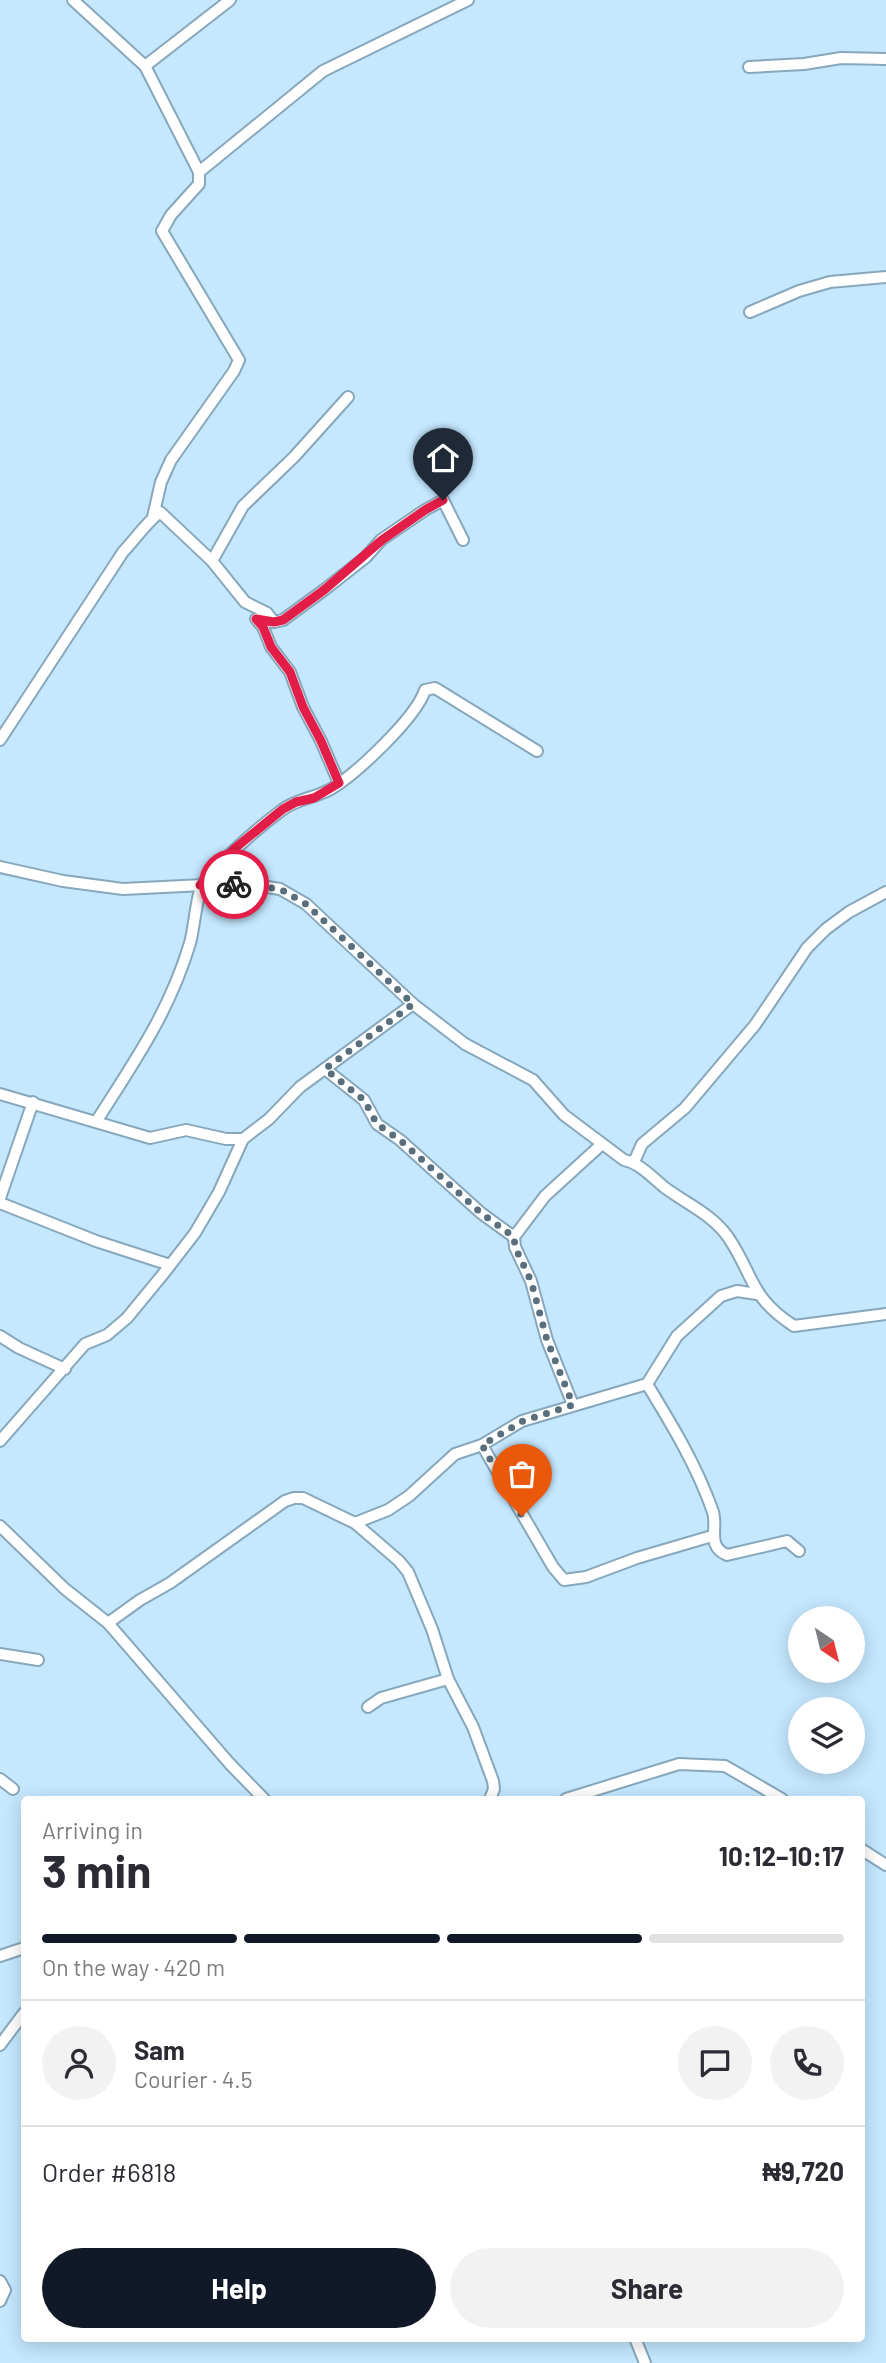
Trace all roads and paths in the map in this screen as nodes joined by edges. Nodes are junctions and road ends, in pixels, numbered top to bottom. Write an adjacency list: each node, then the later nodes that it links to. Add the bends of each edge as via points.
1 (73, 0): 5 (street)
2 (230, 0): 5 (street)
3 (468, 0): 7 (street, via 323,71)
4 (886, 59): 6 (street, via 841,58)
5 (145, 66): 7 (street)
6 (748, 67)
7 (199, 172): 11 (street, via 199,184 162,231 239,360 171,460)
8 (886, 277): 9 (street, via 830,282)
9 (750, 312)
10 (348, 397): 13 (street, via 243,506)
11 (152, 519): 13 (street, via 160,512); 15 (street, via 123,552)
12 (463, 540): 14 (street, via 443,500 382,540 283,620)
13 (212, 561): 14 (street, via 245,603 267,612)
14 (274, 622): 17 (street, via 256,619 290,672)
15 (0, 740)
16 (537, 751): 17 (street, via 435,688 425,690 400,726)
17 (339, 783): 19 (street, via 283,809 234,849)
18 (0, 867): 19 (street, via 123,889)
19 (200, 885): 21 (street, via 243,883 280,889 306,904); 25 (street, via 195,927 171,998)
20 (886, 892): 28 (street, via 849,912 807,948 755,1025 685,1108 642,1144)
21 (413, 1004): 22 (street); 27 (street, via 465,1044 533,1080 564,1115)
22 (325, 1069): 26 (street); 30 (street, via 364,1100 377,1124)
23 (0, 1094): 24 (street)
24 (33, 1102): 25 (street); 29 (street)
25 (96, 1122): 26 (street, via 150,1138 186,1130)
26 (243, 1139): 31 (street, via 219,1192)
27 (602, 1144): 28 (street); 30 (street, via 545,1196)
28 (634, 1162): 32 (street, via 727,1235)
29 (0, 1200): 31 (street, via 96,1241)
30 (514, 1237): 37 (street)
31 (170, 1265): 35 (street, via 127,1318 107,1335 85,1344)
32 (757, 1294): 33 (street, via 794,1326); 36 (street, via 737,1292 714,1302 677,1336)
33 (886, 1314)
34 (0, 1336): 35 (street)
35 (65, 1369): 38 (street)
36 (647, 1384): 37 (street); 42 (street, via 706,1492 714,1517)
37 (573, 1405): 39 (street, via 523,1421)
38 (0, 1441)
39 (482, 1445): 40 (street, via 455,1454 409,1496); 42 (street, via 564,1580)
40 (355, 1523): 44 (street, via 303,1499 285,1501); 47 (street, via 408,1572)
41 (0, 1526): 44 (street, via 65,1590)
42 (712, 1536): 43 (street, via 720,1552 727,1555 787,1541)
43 (800, 1551)
44 (108, 1623): 51 (street)
45 (0, 1654): 46 (street)
46 (38, 1660)
47 (448, 1679): 48 (street, via 381,1698); 52 (street, via 473,1727 493,1782)
48 (369, 1707)
49 (0, 1779): 50 (street)
50 (13, 1789)
51 (261, 1796)
52 (491, 1796)
53 (576, 1796): 54 (street, via 678,1764 725,1766)
54 (777, 1796)
55 (865, 1852): 56 (street)
56 (886, 1865)
57 (21, 1949): 58 (street)
58 (0, 1956)
59 (21, 2017): 60 (street)
60 (0, 2045)
61 (0, 2281): 62 (street, via 5,2290)
62 (0, 2301)
63 (637, 2342): 64 (street)
64 (645, 2363)

